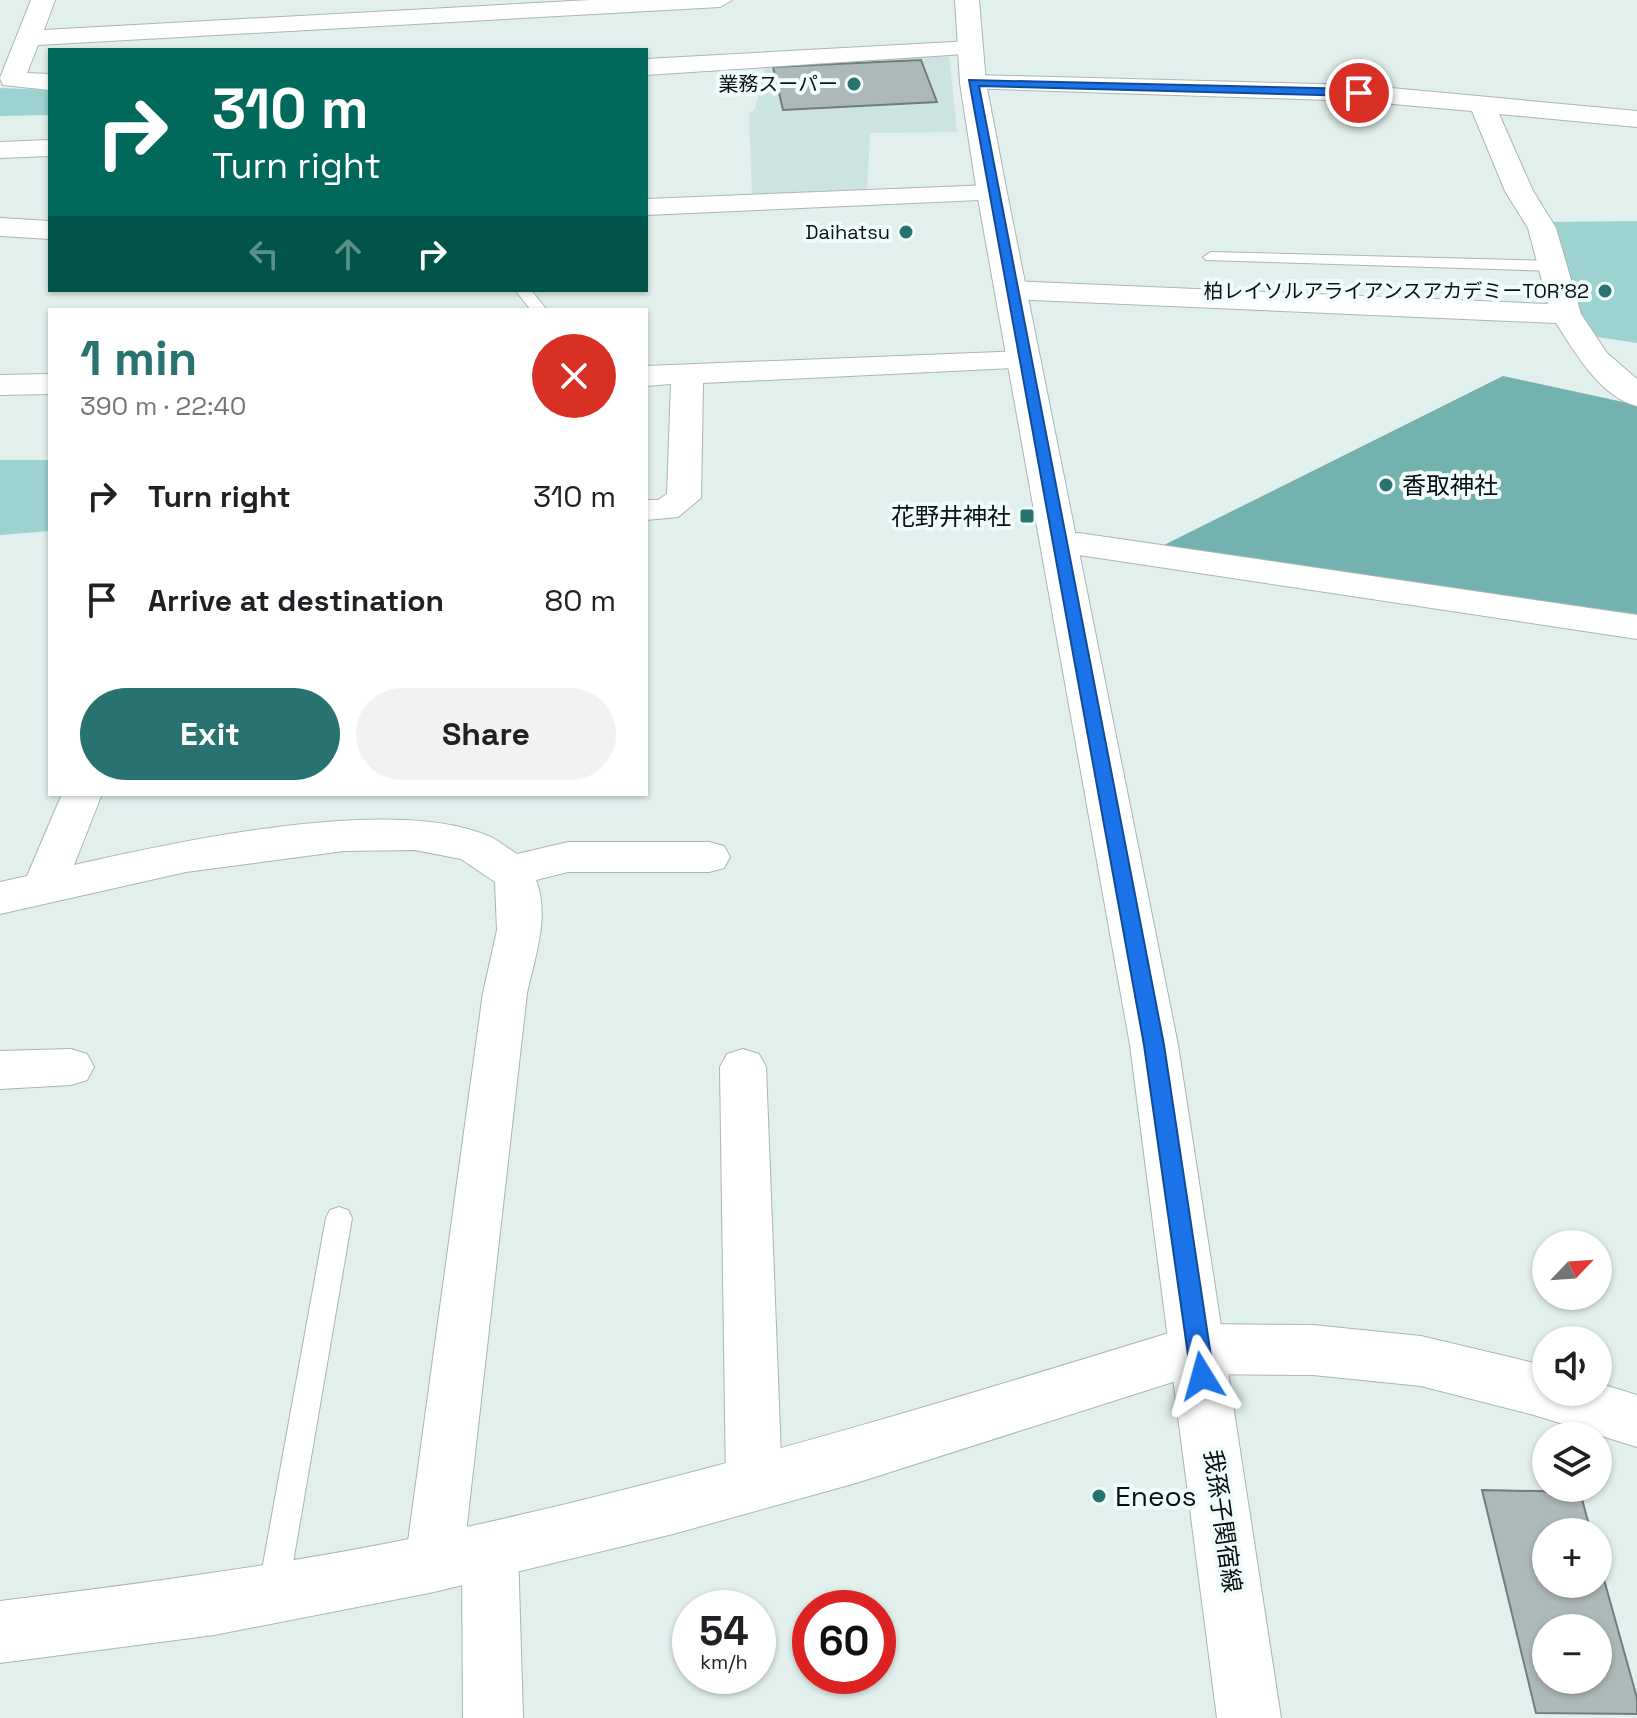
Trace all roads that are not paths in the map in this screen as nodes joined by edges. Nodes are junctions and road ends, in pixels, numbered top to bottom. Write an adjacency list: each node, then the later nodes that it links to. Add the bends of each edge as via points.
1 (43, 0): 8 (street)
2 (720, 0): 5 (street)
3 (967, 0): 9 (main road, 我孫子関宿線)
4 (260, 1): 7 (street)
5 (656, 2): 6 (street)
6 (391, 9): 7 (street)
7 (258, 27): 8 (street)
8 (26, 38): 11 (street, via 12,80)
9 (972, 65): 10 (street); 12 (street); 16 (main road, 我孫子関宿線)
10 (648, 67)
11 (48, 82)
12 (1482, 105): 13 (street); 21 (street)
13 (1637, 119)
14 (48, 148): 15 (street)
15 (0, 150)
16 (992, 193): 17 (street); 22 (main road, 我孫子関宿線)
17 (648, 207)
18 (0, 227): 19 (street)
19 (48, 230)
20 (1211, 257): 21 (lane)
21 (1555, 266): 25 (street)
22 (1012, 290): 25 (street); 26 (main road, 我孫子関宿線)
23 (525, 292): 24 (lane)
24 (537, 308)
25 (1566, 314): 31 (street, via 1595,359)
26 (1025, 360): 28 (street); 33 (main road, 我孫子関宿線)
27 (648, 376): 28 (street)
28 (687, 376): 32 (street, via 684,498 666,510)
29 (48, 384): 30 (street)
30 (0, 385)
31 (1637, 396)
32 (648, 510)
33 (1060, 545): 34 (street, via 1140,552); 44 (main road, 我孫子関宿線, via 1154,1045)
34 (1637, 627)
35 (81, 796): 38 (street)
36 (709, 857): 37 (street, via 568,857)
37 (510, 871): 38 (street, via 490,852 454,838 312,837 199,854); 48 (street, via 522,900 505,993)
38 (44, 887): 39 (street)
39 (0, 898)
40 (71, 1067): 42 (street)
41 (743, 1067): 46 (street)
42 (0, 1070)
43 (339, 1218): 49 (lane)
44 (1198, 1349): 45 (main road, via 1313,1350 1421,1361); 46 (main road); 52 (main road, 我孫子関宿線)
45 (1637, 1421)
46 (754, 1483): 47 (main road)
47 (490, 1550): 48 (main road); 51 (street)
48 (434, 1563): 49 (main road)
49 (273, 1593): 50 (main road)
50 (0, 1632)
51 (493, 1718)
52 (1249, 1718)

